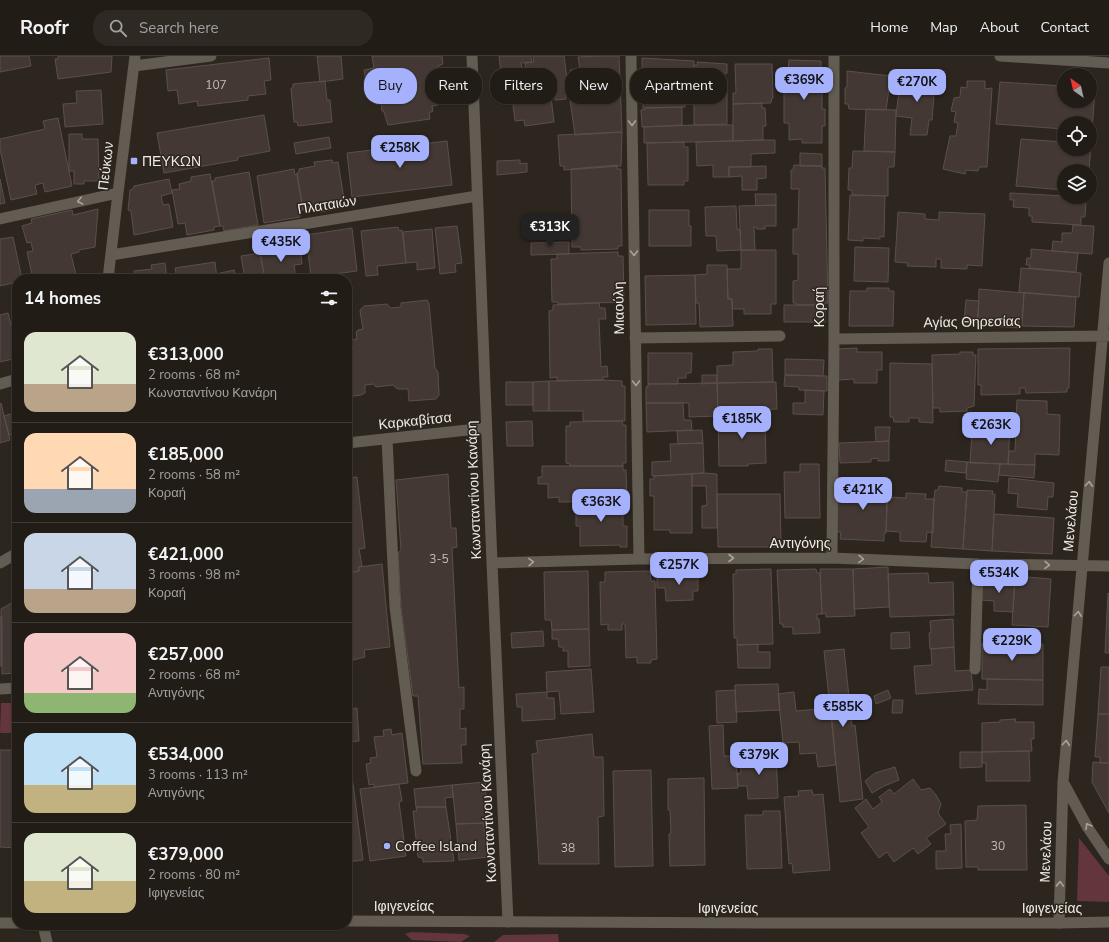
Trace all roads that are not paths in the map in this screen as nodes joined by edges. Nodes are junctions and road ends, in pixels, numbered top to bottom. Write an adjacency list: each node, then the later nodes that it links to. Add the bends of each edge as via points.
1 (211, 56): 6 (street)
2 (472, 56): 9 (street, Κωνσταντίνου Κανάρη)
3 (631, 56): 16 (street, Μιαούλη, one-way to 16)
4 (834, 56): 17 (street, Κοραή)
5 (1000, 56): 7 (street)
6 (135, 61): 8 (street, Πεύκων)
7 (1109, 63)
8 (118, 193): 10 (street, one-way to 10); 11 (street, Πεύκων)
9 (477, 196): 11 (street, Πλαταιών); 20 (street, Κωνσταντίνου Κανάρη)
10 (0, 219)
11 (111, 255): 13 (street, Πεύκων)
12 (1109, 263): 15 (street, Μενελάου)
13 (109, 274)
14 (780, 336): 16 (street)
15 (1106, 336): 17 (street, Αγίας Θηρεσίας); 29 (street, Μενελάου, one-way to 15)
16 (635, 338): 25 (street, Μιαούλη, one-way to 25)
17 (834, 339): 24 (street, Κοραή)
18 (12, 380): 19 (street)
19 (0, 384)
20 (486, 428): 21 (street, Καρκαβίτσα); 27 (street, Κωνσταντίνου Κανάρη)
21 (387, 438): 22 (street, Καρκαβίτσα); 34 (street, via 395,607)
22 (352, 442)
23 (12, 556): 26 (street)
24 (832, 558): 25 (street, Αντιγόνης, one-way to 24); 28 (street, Αντιγόνης, one-way to 28)
25 (640, 559): 27 (street, Αντιγόνης, one-way to 25)
26 (0, 563)
27 (492, 563): 38 (street, Κωνσταντίνου Κανάρη)
28 (978, 564): 29 (street, Αντιγόνης, one-way to 29); 31 (street)
29 (1082, 565): 30 (street, Αντιγόνης); 35 (street, Μενελάου, one-way to 29)
30 (1109, 566)
31 (975, 669)
32 (12, 688): 33 (street)
33 (0, 689)
34 (416, 771)
35 (1063, 782): 36 (street, one-way to 35, via 1088,828); 42 (street, Μενελάου, one-way to 35)
36 (1109, 859)
37 (352, 921): 38 (street, Ιφιγενείας)
38 (508, 922): 42 (street, Ιφιγενείας)
39 (1109, 922): 42 (street, Ιφιγενείας)
40 (0, 923): 41 (street)
41 (12, 923)
42 (1059, 923)
43 (44, 930): 44 (street)
44 (47, 942)

